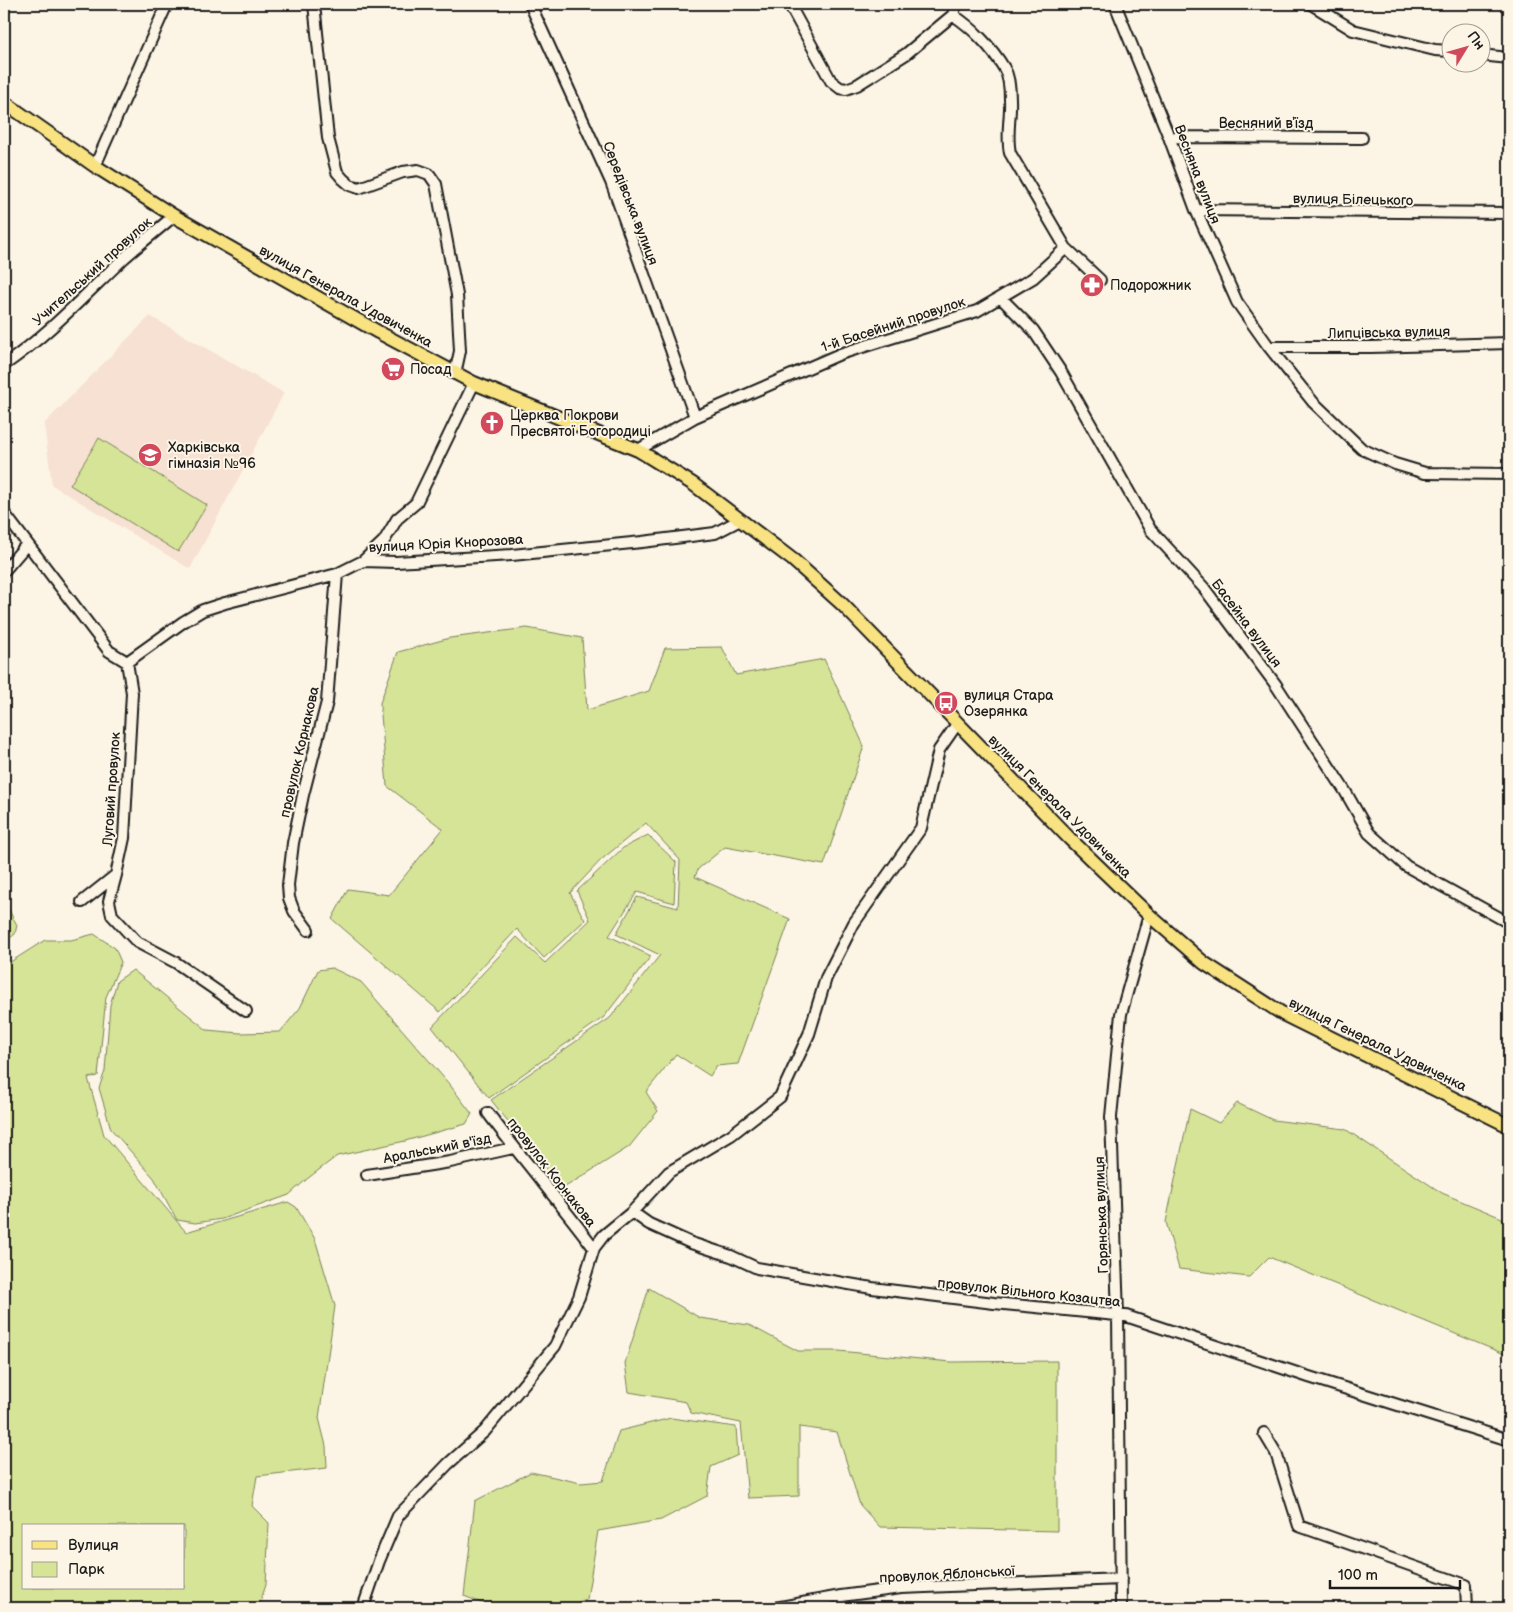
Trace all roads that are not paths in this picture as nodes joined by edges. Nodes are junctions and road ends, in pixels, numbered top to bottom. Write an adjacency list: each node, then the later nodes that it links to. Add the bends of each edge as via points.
1 (167, 4): 15 (street)
2 (314, 4): 25 (street, via 328,138 337,172 350,185 359,188 418,170 429,174 436,184 457,295 460,351)
3 (530, 4): 27 (street, Середівська вулиця, via 611,182)
4 (790, 4): 8 (street, via 830,81 846,89 906,54)
5 (956, 4): 8 (street)
6 (1115, 4): 13 (street, Весняна вулиця)
7 (1311, 4): 9 (street, via 1354,30)
8 (953, 14): 19 (street, via 986,44 1005,70 1010,99 1007,139 1010,153)
9 (1440, 50)
10 (1490, 56): 11 (street)
11 (1509, 58)
12 (4, 102): 15 (main road, вулиця Генерала Удовиченка)
13 (1169, 137): 14 (street, Весняний вʼїзд); 16 (street, Весняна вулиця)
14 (1362, 138)
15 (95, 166): 18 (main road, вулиця Генерала Удовиченка)
16 (1196, 210): 17 (street, вулиця Білецького); 23 (street, Весняна вулиця, via 1236,302)
17 (1509, 213)
18 (174, 216): 24 (street, Учительський провулок, via 27,348); 25 (main road, вулиця Генерала Удовиченка)
19 (1066, 248): 20 (street); 21 (street, 1-й Басейний провулок, via 1033,278)
20 (1100, 280)
21 (1001, 298): 27 (street, 1-й Басейний провулок, via 978,311 840,354); 41 (street, Басейна вулиця, via 1033,330 1061,372 1150,529 1204,588 1276,685 1345,790 1369,833 1406,866)
22 (1509, 343): 23 (street, Липцівська вулиця)
23 (1269, 347): 29 (street, Весняна вулиця, via 1314,402 1362,449 1425,473)
24 (4, 364)
25 (455, 374): 26 (main road, вулиця Генерала Удовиченка)
26 (474, 383): 28 (main road, вулиця Генерала Удовиченка); 33 (street, via 416,503 397,518 384,542)
27 (695, 417): 28 (street, 1-й Басейний провулок)
28 (638, 450): 31 (main road, вулиця Генерала Удовиченка, via 693,484)
29 (1509, 474)
30 (4, 513): 32 (street)
31 (740, 520): 33 (street, вулиця Юрія Кнорозова, via 715,533 642,542 512,555); 37 (main road, вулиця Генерала Удовиченка, via 793,560 842,604)
32 (26, 544): 34 (street); 36 (street, via 109,651)
33 (363, 561): 35 (street, вулиця Юрія Кнорозова)
34 (4, 571)
35 (337, 574): 36 (street, вулиця Юрія Кнорозова, via 203,610); 42 (street, провулок Корнакова, via 327,702 302,795 288,885 294,911)
36 (126, 662): 38 (street, Луговий провулок, via 132,693 124,838)
37 (956, 724): 40 (main road, вулиця Генерала Удовиченка); 48 (street, via 939,750 921,828 854,923 826,978 809,1034 780,1097 731,1134 669,1172)
38 (116, 875): 39 (street); 43 (street, Луговий провулок, via 109,901 112,915 138,942 175,962)
39 (82, 902)
40 (1149, 915): 45 (main road, вулиця Генерала Удовиченка, via 1204,963 1283,1014); 50 (street, Горянська вулиця, via 1122,1014 1111,1117)
41 (1509, 923)
42 (308, 930)
43 (246, 1010)
44 (488, 1113): 46 (street, провулок Корнакова)
45 (1509, 1126)
46 (513, 1148): 47 (street, Аральський в'їзд); 49 (street, провулок Корнакова)
47 (367, 1175)
48 (632, 1212): 49 (street, via 604,1235); 50 (street, провулок Вільного Козацтва, via 691,1243 757,1268 881,1289)
49 (594, 1248): 55 (street, via 579,1297 555,1346 485,1431 398,1516)
50 (1118, 1315): 52 (street, провулок Вільного Козацтва); 53 (street, Горянська вулиця)
51 (1264, 1433): 59 (street, via 1276,1453 1299,1526 1466,1585)
52 (1509, 1440)
53 (1121, 1579): 54 (street, провулок Яблонської, via 901,1588); 58 (street, Горянська вулиця)
54 (841, 1596): 56 (street, провулок Яблонської); 57 (street)
55 (364, 1608)
56 (775, 1608)
57 (842, 1608)
58 (1121, 1608)
59 (1467, 1608)

